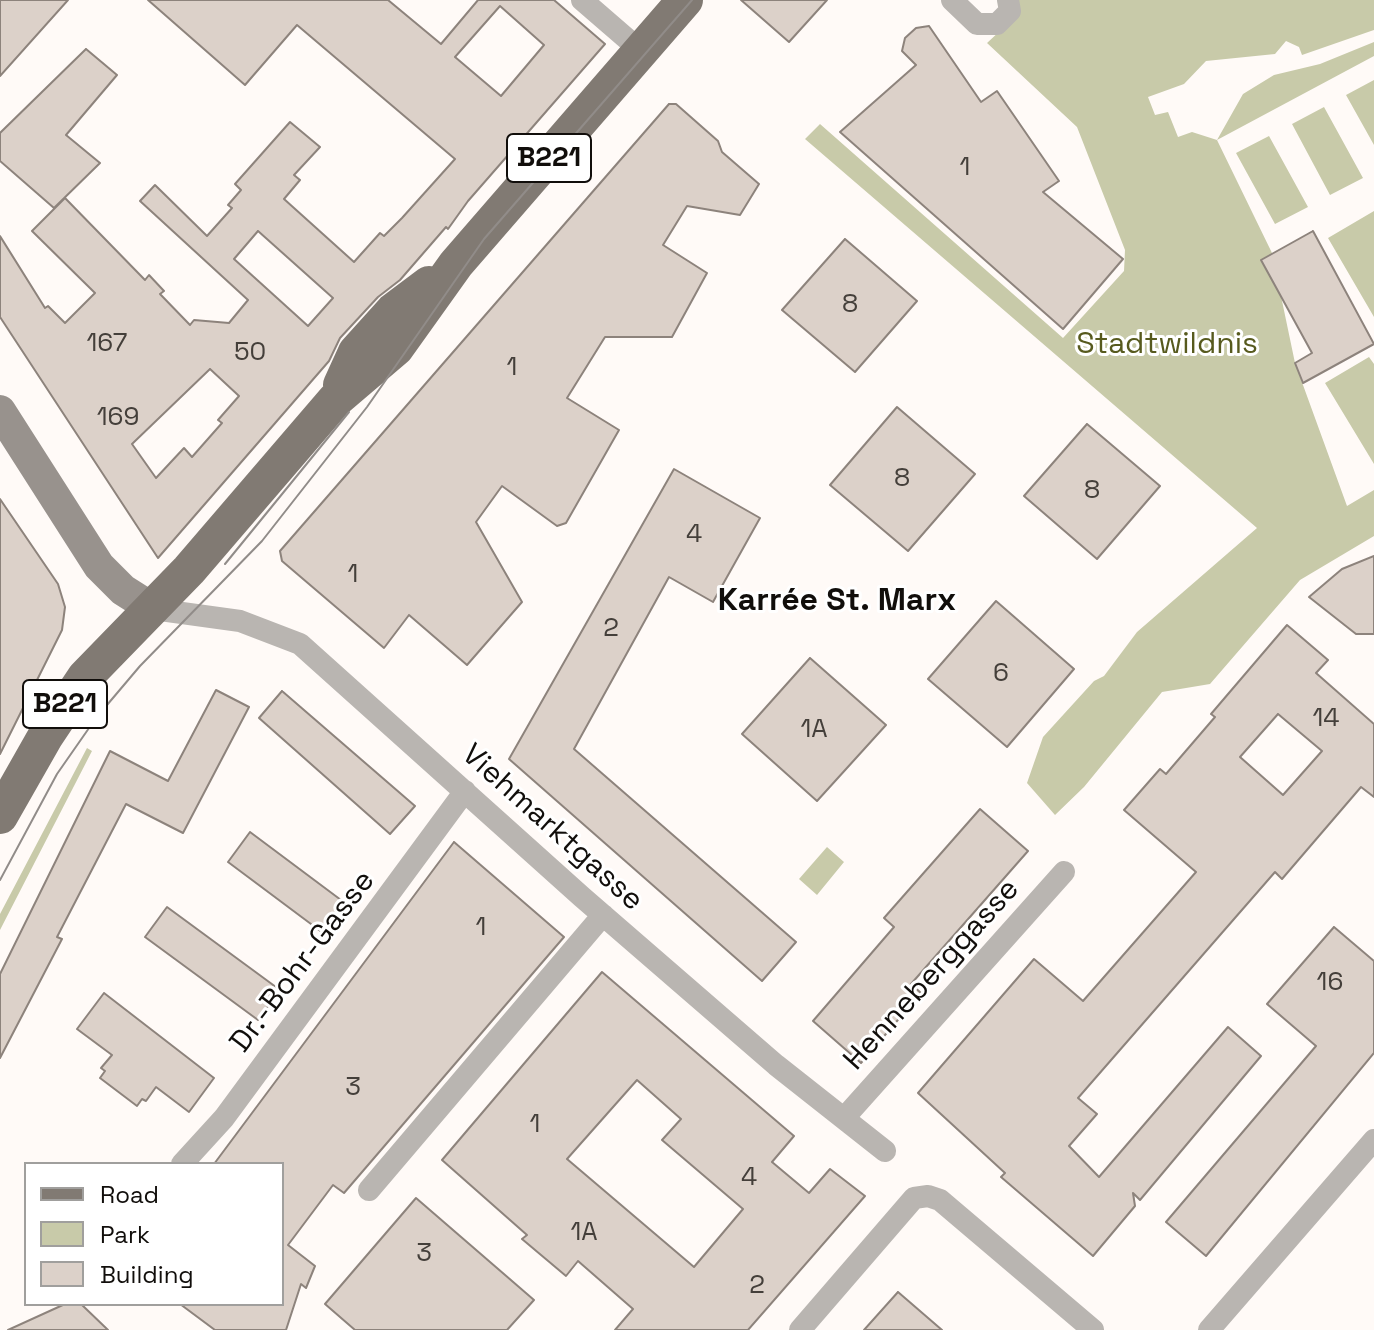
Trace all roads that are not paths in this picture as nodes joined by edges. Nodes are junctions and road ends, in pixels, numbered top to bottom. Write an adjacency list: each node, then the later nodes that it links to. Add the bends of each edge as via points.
1 (582, 0): 5 (street)
2 (685, 0): 5 (main road, B221)
3 (952, 0): 4 (street, via 977,24 997,24 1010,11)
4 (1008, 0)
5 (641, 51): 7 (main road, B221, via 456,264 396,348 335,400)
6 (0, 411): 7 (main road, via 99,566)
7 (153, 609): 8 (street, Viehmarktgasse, via 240,621 300,644); 9 (main road, B221, via 85,677)
8 (465, 791): 11 (street, Viehmarktgasse); 15 (street, Dr.-Bohr-Gasse, via 224,1118)
9 (0, 816)
10 (1064, 872): 12 (street, Henneberggasse)
11 (603, 915): 12 (street, Viehmarktgasse, via 776,1065); 16 (street)
12 (845, 1117): 14 (street, Viehmarktgasse)
13 (1374, 1140): 19 (street)
14 (885, 1151)
15 (184, 1162)
16 (369, 1190)
17 (800, 1330): 18 (street, via 914,1198 928,1196 940,1200)
18 (1093, 1330)
19 (1209, 1330)

